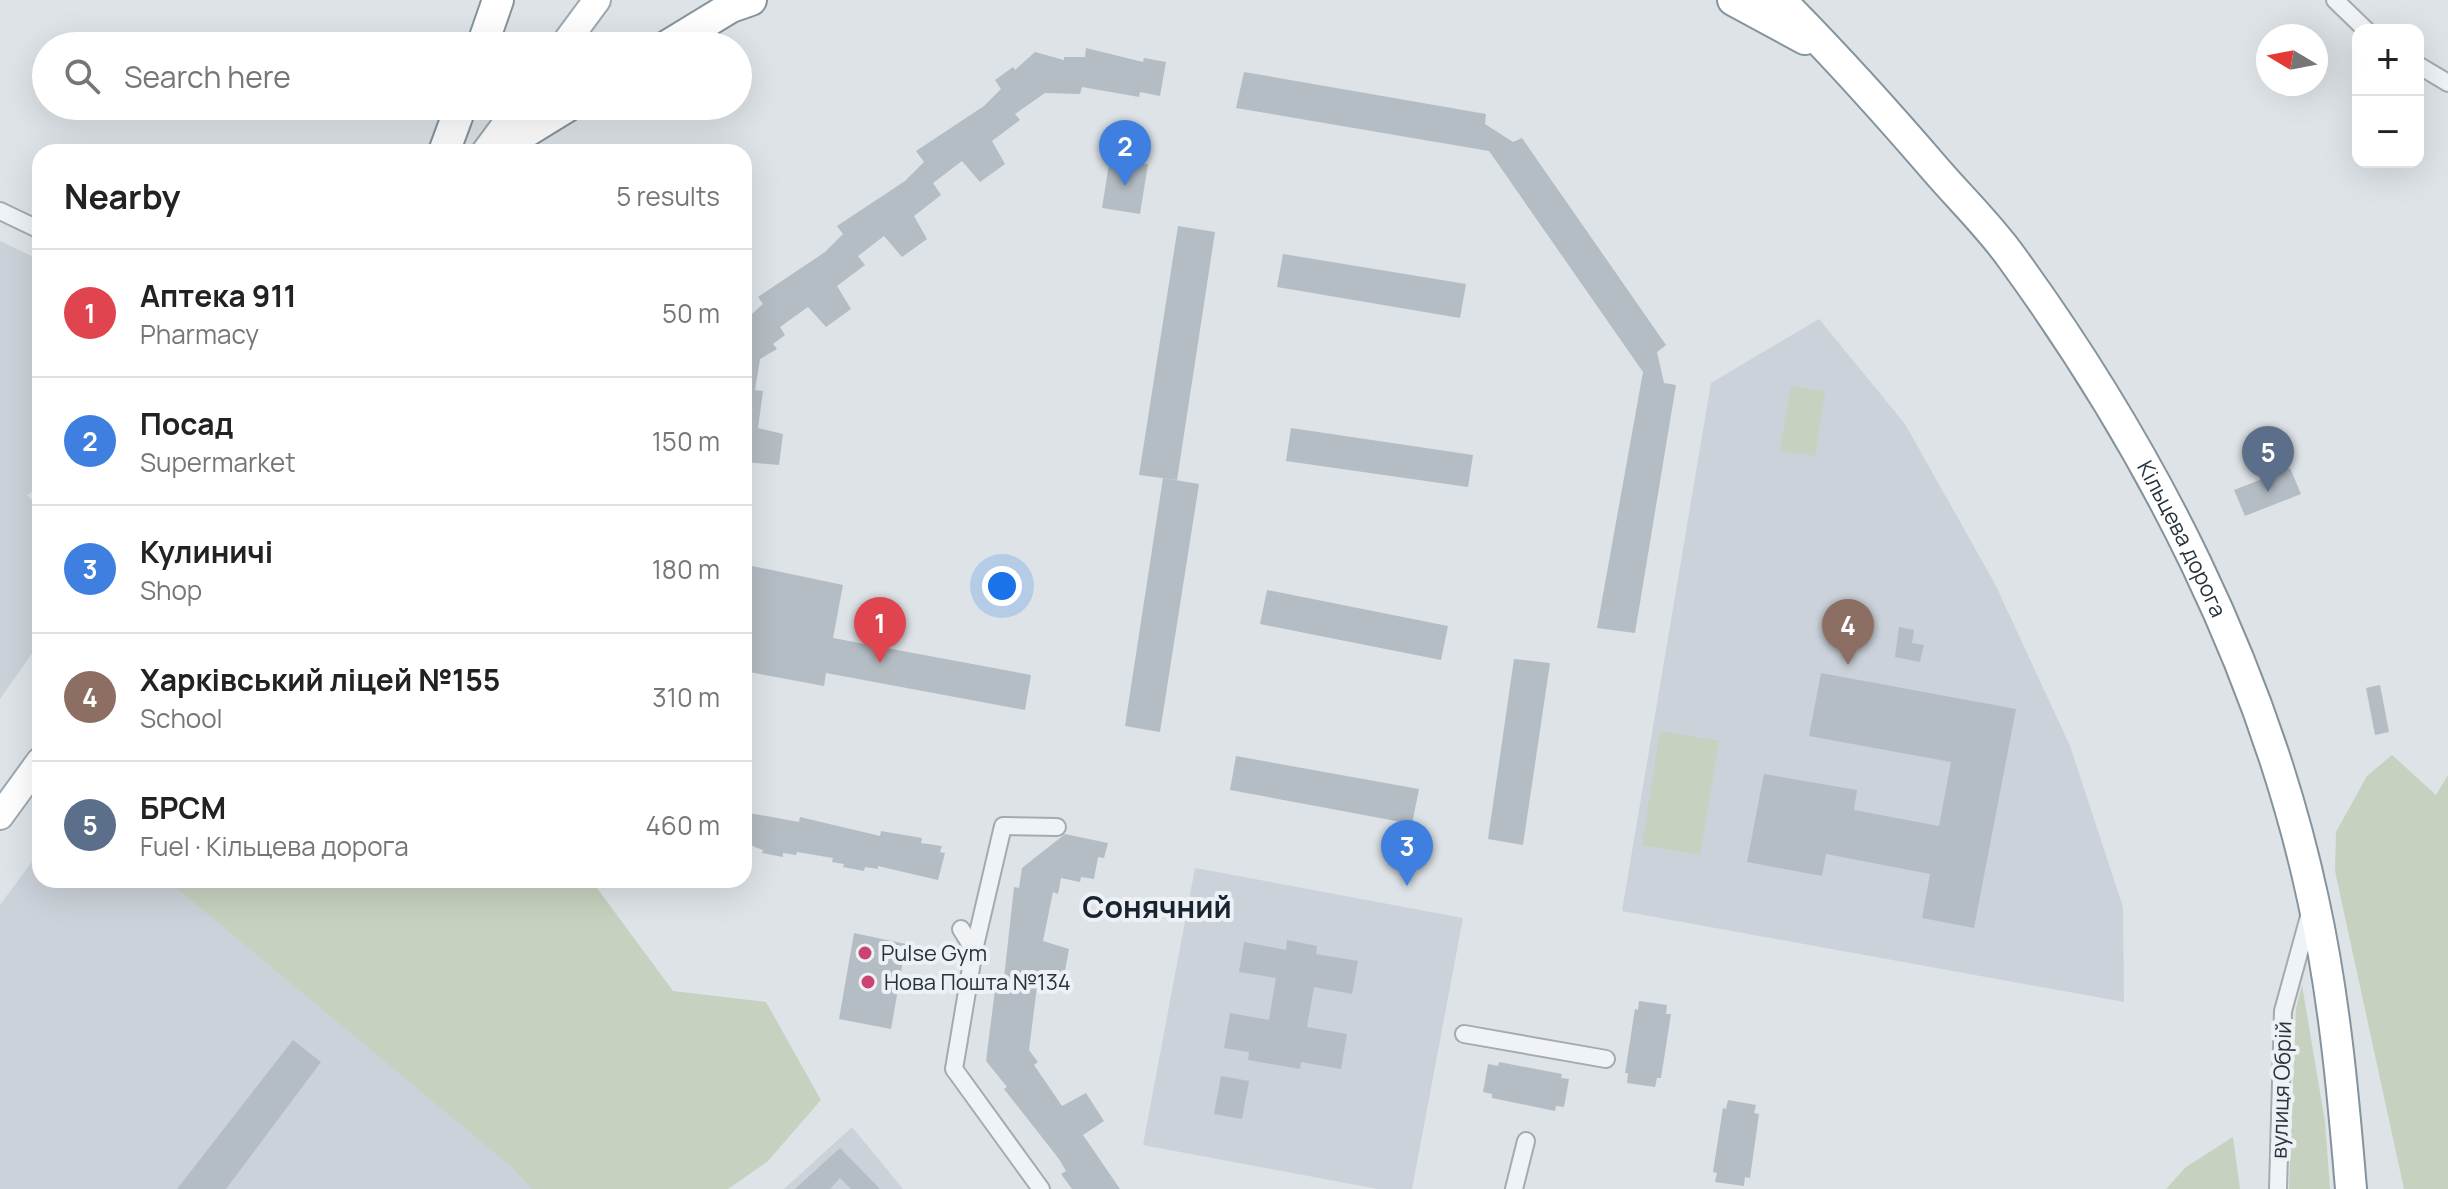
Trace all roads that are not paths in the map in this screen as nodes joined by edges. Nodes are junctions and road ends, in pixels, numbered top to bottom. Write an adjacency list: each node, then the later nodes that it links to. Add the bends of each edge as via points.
1 (498, 0): 8 (highway)
2 (597, 0): 9 (main road)
3 (751, 0): 10 (highway)
4 (1733, 0): 11 (highway)
5 (1780, 0): 11 (highway, Кільцева дорога)
6 (2335, 0): 7 (street)
7 (2360, 24)
8 (487, 32)
9 (573, 32)
10 (690, 32)
11 (1838, 58): 25 (highway, Кільцева дорога, via 2010,255 2144,459 2191,550 2257,709)
12 (2424, 69): 13 (street)
13 (2448, 83)
14 (456, 120): 17 (highway)
15 (509, 120): 18 (main road)
16 (545, 120): 19 (highway)
17 (447, 144)
18 (491, 144)
19 (506, 144)
20 (0, 211): 21 (street)
21 (32, 226)
22 (32, 772): 23 (main road)
23 (0, 816)
24 (1057, 827): 27 (street, via 1003,826)
25 (2313, 900): 33 (street, вулиця Обрій, via 2283,1011); 34 (highway, Кільцева дорога, via 2334,1016)
26 (961, 929): 27 (street)
27 (974, 950): 31 (street, via 954,1069)
28 (1464, 1034): 29 (street)
29 (1606, 1059)
30 (1526, 1141): 32 (street)
31 (1041, 1189)
32 (1514, 1189)
33 (2278, 1189)
34 (2351, 1189)

